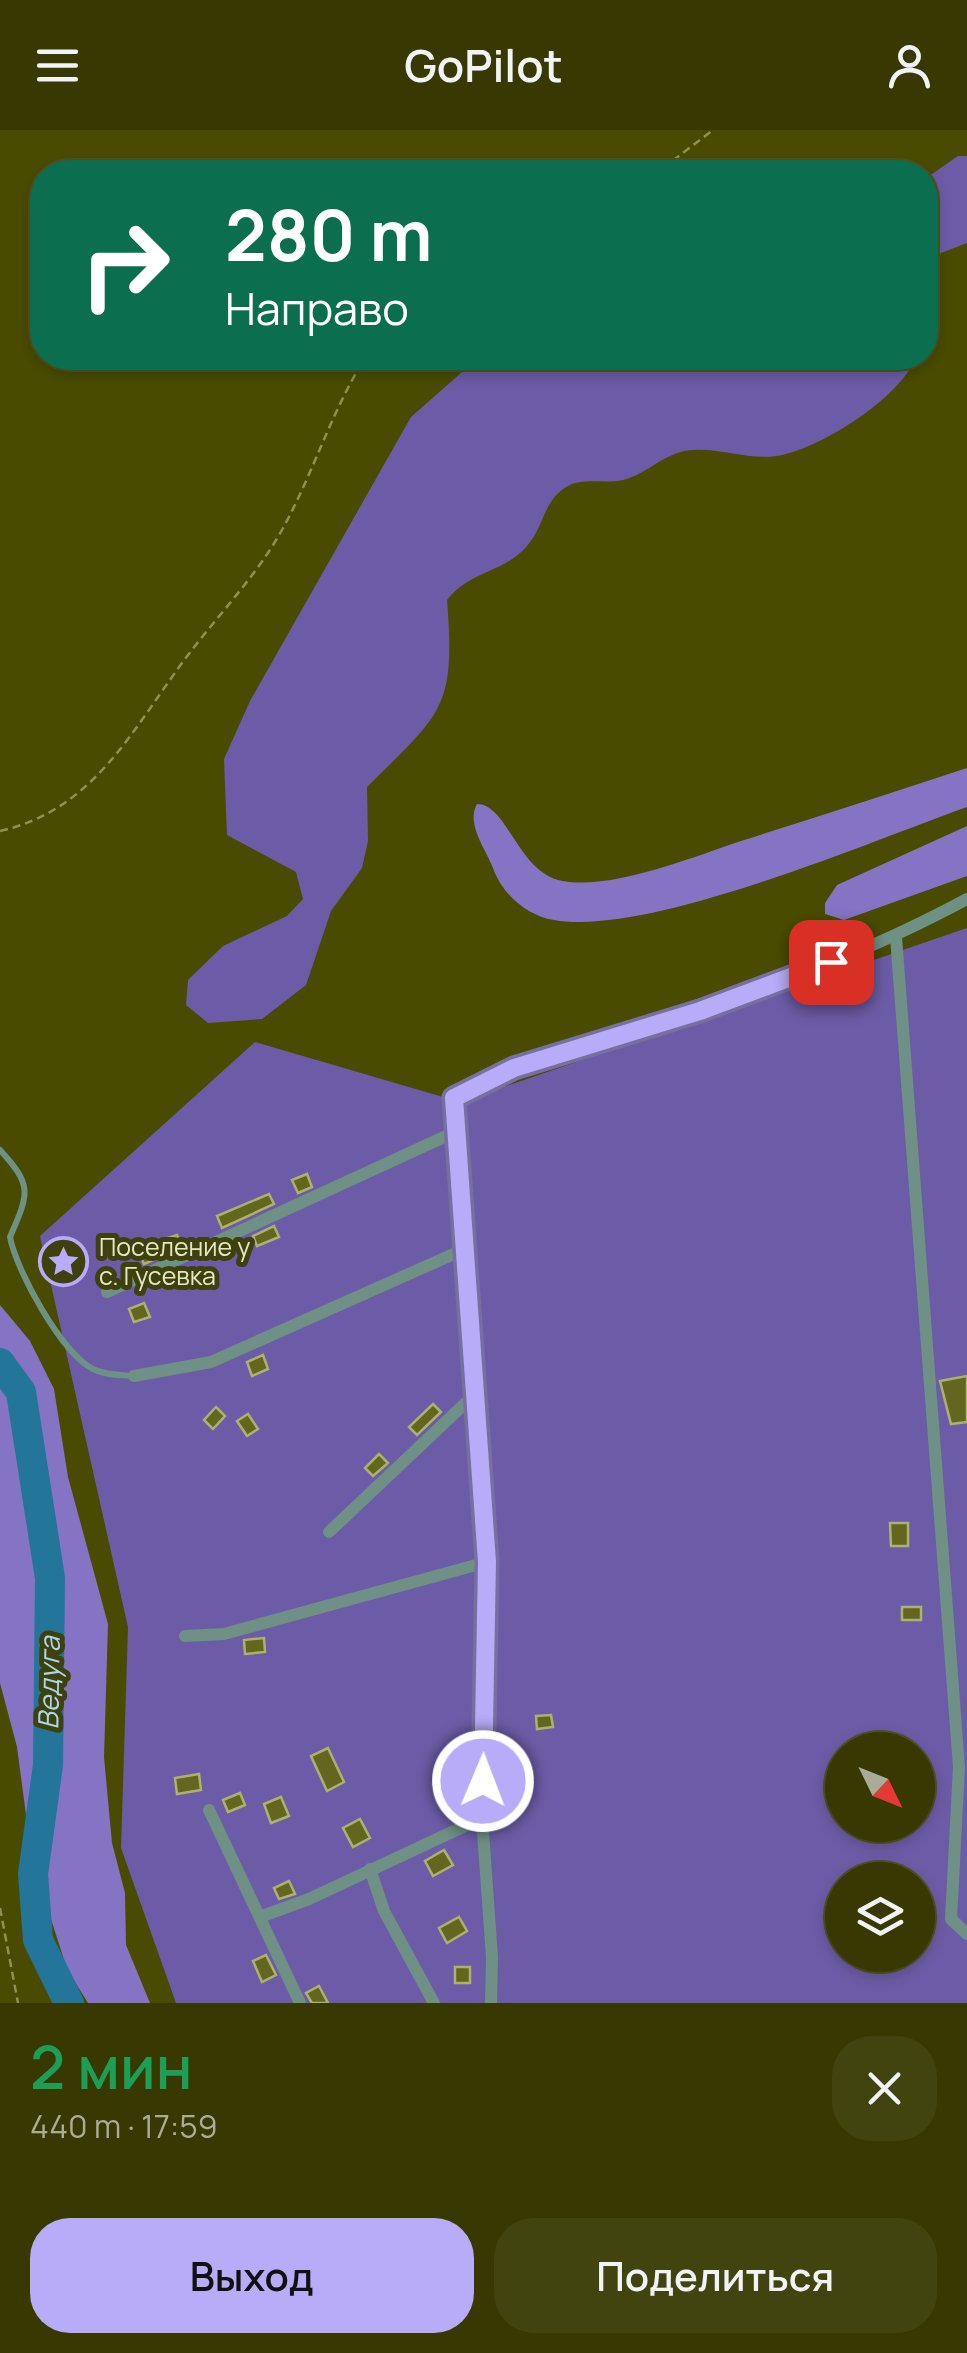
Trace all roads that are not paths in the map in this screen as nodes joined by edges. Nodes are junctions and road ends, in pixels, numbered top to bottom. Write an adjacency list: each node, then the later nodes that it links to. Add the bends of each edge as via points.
1 (967, 899): 2 (street)
2 (896, 937): 3 (street, via 700,1011 514,1068 454,1098); 16 (street, via 959,1767 951,1918)
3 (454, 1132): 5 (street); 6 (street)
4 (0, 1150): 7 (lane, via 25,1178 26,1195 10,1236 41,1309 92,1369)
5 (465, 1249): 7 (street, via 211,1362); 8 (street)
6 (107, 1292)
7 (134, 1376)
8 (474, 1395): 9 (street); 10 (street)
9 (329, 1532)
10 (487, 1562): 11 (street, via 224,1634); 13 (street)
11 (186, 1636)
12 (209, 1810): 15 (street)
13 (482, 1818): 14 (street); 19 (street)
14 (370, 1869): 15 (street); 18 (street, via 384,1911)
15 (260, 1917): 17 (street)
16 (967, 1934)
17 (300, 2003)
18 (434, 2003)
19 (490, 2003)

